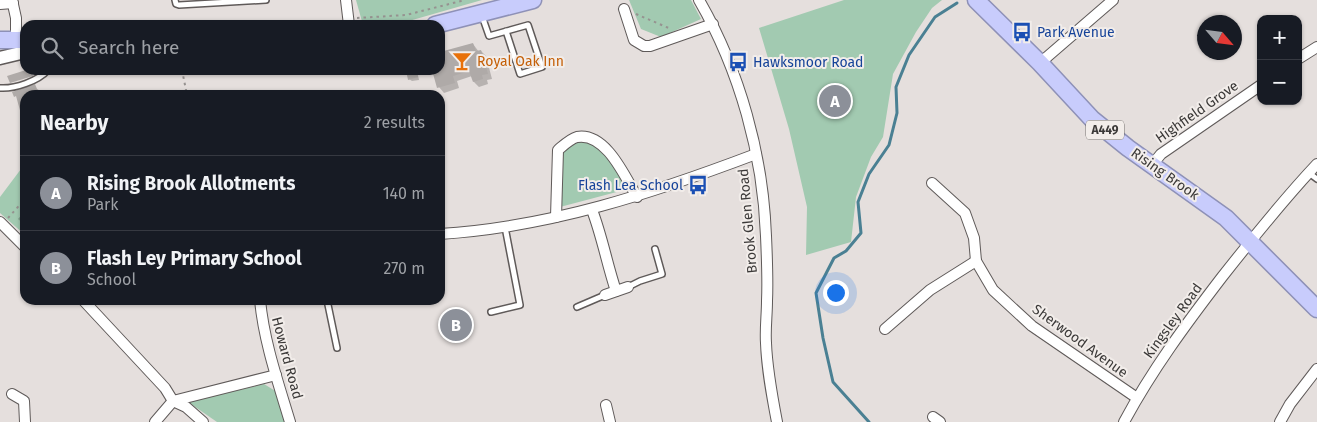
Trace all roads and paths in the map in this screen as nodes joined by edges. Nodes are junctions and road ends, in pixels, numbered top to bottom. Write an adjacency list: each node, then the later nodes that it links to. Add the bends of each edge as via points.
1 (175, 0): 2 (lane, via 179,5)
2 (266, 0)
3 (346, 0): 13 (street)
4 (465, 0): 14 (path, via 406,15)
5 (533, 0): 12 (highway)
6 (700, 0): 16 (street, Brook Glen Road)
7 (976, 0): 23 (highway, Rising Brook / A449)
8 (1113, 0): 23 (street)
9 (12, 2): 10 (street); 19 (street)
10 (0, 4)
11 (624, 9): 18 (path); 18 (street, via 634,40 639,43 650,46)
12 (481, 13): 15 (highway); 17 (lane, via 489,36)
13 (349, 20)
14 (365, 20)
15 (445, 22)
16 (712, 24): 18 (street); 29 (street, Brook Glen Road, via 741,96)
17 (506, 31): 17 (lane, via 528,24 542,67 520,74)
18 (684, 35)
19 (16, 43): 22 (street)
20 (1317, 47): 21 (street)
21 (1302, 56)
22 (0, 58)
23 (1040, 63): 31 (highway, Rising Brook / A449, via 1092,119)
24 (42, 75): 26 (lane)
25 (183, 75): 28 (path)
26 (0, 88)
27 (1257, 88): 31 (street, Highfield Grove, via 1161,154)
28 (187, 90)
29 (756, 154): 34 (street); 67 (street, Brook Glen Road, via 766,235 768,377)
30 (1317, 164): 32 (street, Kingsley Road)
31 (1152, 165): 41 (highway, Rising Brook / A449, via 1226,218)
32 (1313, 176): 41 (street, Kingsley Road)
33 (932, 183): 44 (street, Sherwood Avenue, via 965,213 974,238)
34 (637, 197): 36 (street); 37 (street, via 609,151 588,137 577,137 558,150)
35 (20, 204): 38 (path)
36 (592, 210): 37 (street); 46 (street)
37 (556, 218): 39 (street)
38 (1, 223): 42 (street)
39 (505, 227): 40 (street); 53 (lane, via 520,305)
40 (445, 233)
41 (1250, 241): 52 (highway, A449); 59 (street, Kingsley Road, via 1161,358)
42 (20, 242)
43 (655, 249): 45 (lane, via 662,274)
44 (976, 260): 54 (street, via 930,290); 59 (street, Sherwood Avenue, via 993,290 1032,326)
45 (628, 288): 46 (street)
46 (616, 291): 47 (street)
47 (605, 295): 51 (lane)
48 (88, 305): 60 (street, via 165,388)
49 (261, 305): 57 (street, Howard Road)
50 (328, 305): 55 (lane)
51 (577, 306)
52 (1317, 309)
53 (491, 312)
54 (885, 329)
55 (336, 348)
56 (1317, 369): 69 (street)
57 (276, 375): 60 (street); 65 (street, Howard Road)
58 (12, 394): 62 (street, via 24,401)
59 (1137, 398): 68 (street, Kingsley Road)
60 (173, 401): 63 (street); 64 (street, via 186,407)
61 (606, 405): 66 (street)
62 (25, 422)
63 (156, 422)
64 (203, 422)
65 (290, 422)
66 (610, 422)
67 (777, 422)
68 (1124, 422)
69 (1280, 422)

